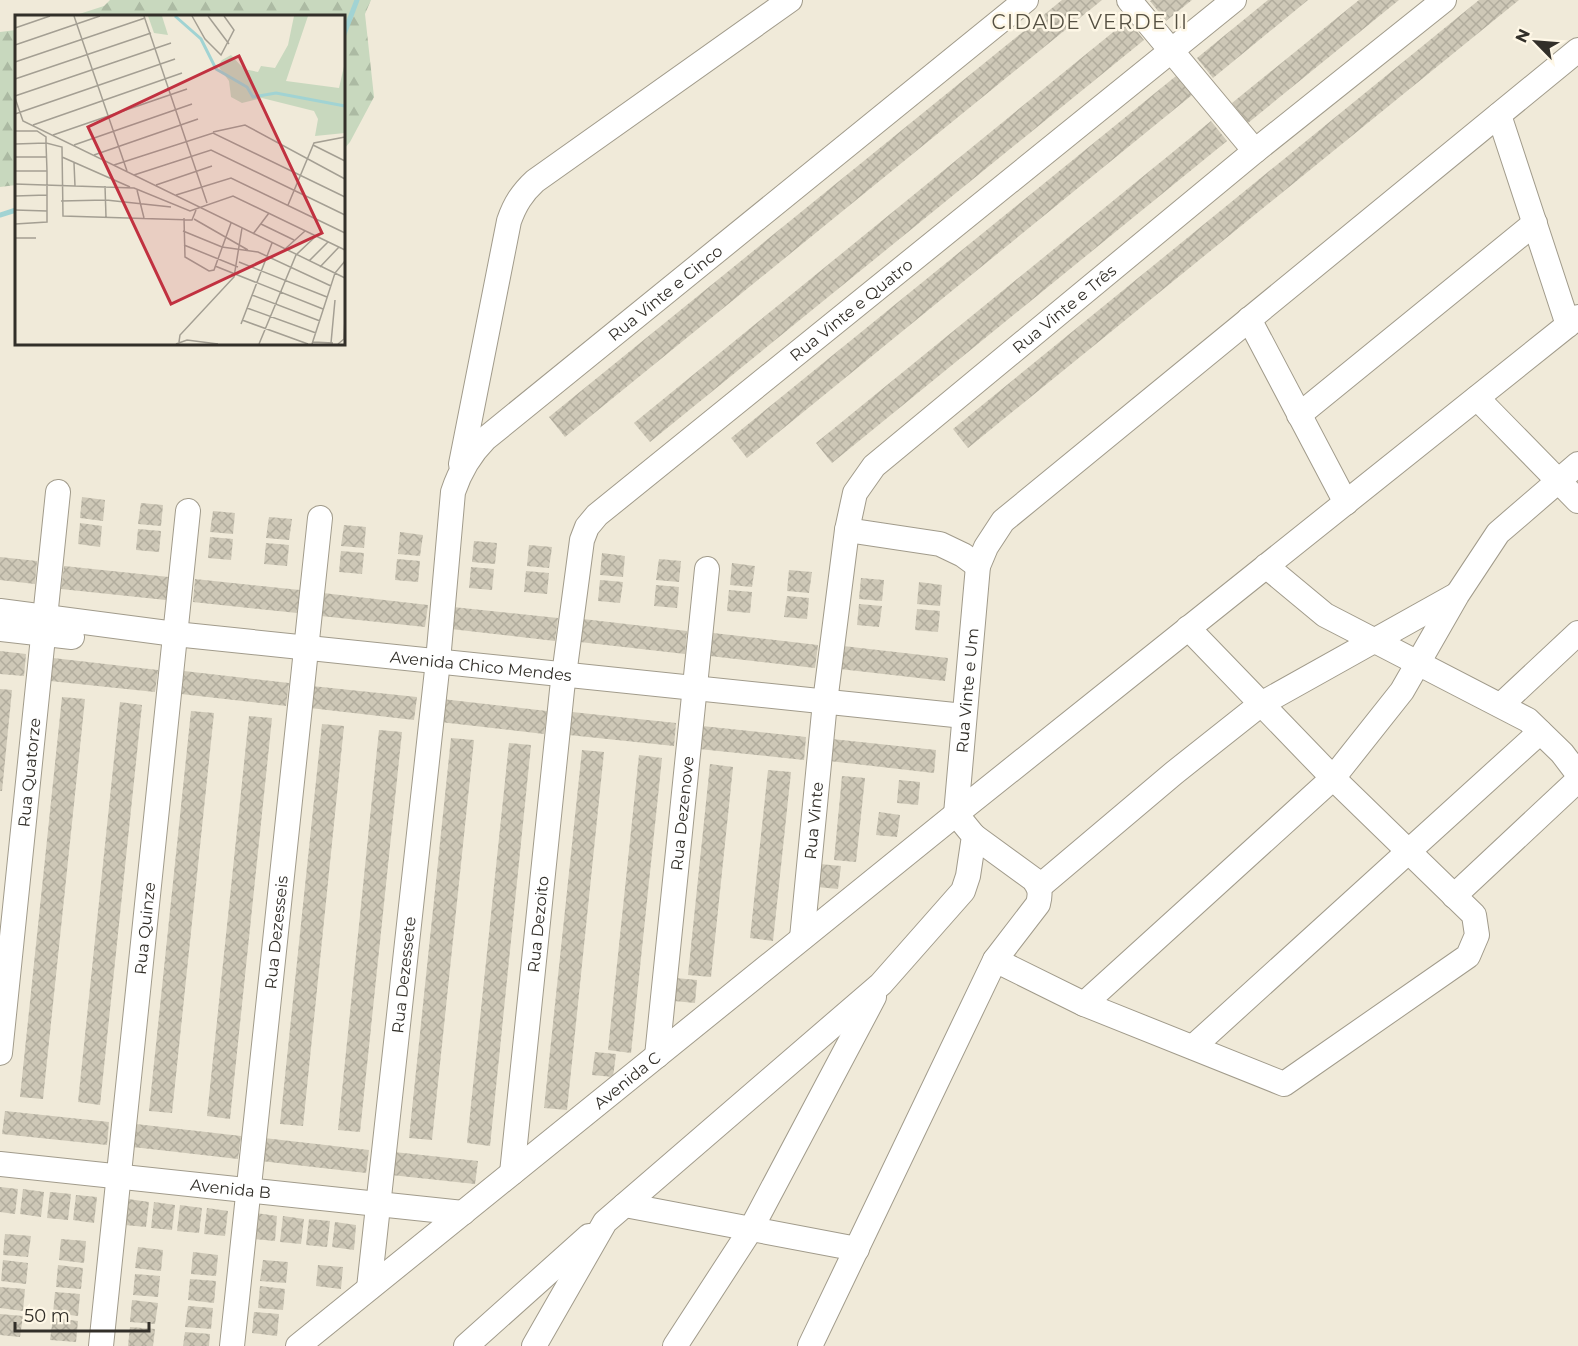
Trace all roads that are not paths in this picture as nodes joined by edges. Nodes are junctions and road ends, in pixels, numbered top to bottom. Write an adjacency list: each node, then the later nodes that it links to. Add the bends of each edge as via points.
1 (790, 0): 16 (street, via 523,192 508,221)
2 (1026, 0): 16 (street, Rua Vinte e Cinco, via 485,439)
3 (1128, 0): 6 (street)
4 (1234, 0): 6 (street, Rua Vinte e Quatro)
5 (1444, 0): 9 (street, Rua Vinte e Três)
6 (1172, 50): 9 (street); 38 (street, Rua Vinte e Quatro, via 597,515 582,540)
7 (1578, 50): 8 (street)
8 (1499, 115): 10 (street); 11 (street)
9 (1255, 151): 23 (street, Rua Vinte e Três, via 874,466 855,493)
10 (1535, 224): 12 (street); 14 (street)
11 (1249, 320): 14 (street); 24 (street, via 1003,520)
12 (1573, 321): 13 (street, Avenida C)
13 (1477, 398): 17 (street); 20 (street, Avenida C)
14 (1299, 415): 20 (street)
15 (1578, 464): 17 (street)
16 (460, 472): 37 (street, Rua Vinte e Cinco, via 453,492)
17 (1558, 481): 19 (street); 27 (street, via 1498,533)
18 (58, 492): 29 (street, Rua Quatorze)
19 (1578, 501)
20 (1346, 502): 25 (street, Avenida C)
21 (188, 511): 34 (street, Rua Quinze)
22 (320, 518): 35 (street, Rua Dezesseis)
23 (847, 530): 24 (street, via 939,544); 42 (street, Rua Vinte e Três)
24 (978, 566): 43 (street, Rua Vinte e Um)
25 (1266, 566): 30 (street, Avenida C); 33 (street, via 1325,615)
26 (707, 569): 39 (street, Rua Dezenove)
27 (1457, 595): 33 (street); 36 (street)
28 (0, 611): 29 (street, Avenida Chico Mendes)
29 (44, 626): 31 (street, Avenida Chico Mendes); 34 (street, Avenida Chico Mendes); 58 (street, Rua Quatorze)
30 (1188, 628): 40 (street); 48 (street, Avenida C)
31 (0, 629)
32 (1578, 633): 41 (street)
33 (1375, 640): 36 (street); 40 (street)
34 (174, 641): 35 (street, Avenida Chico Mendes); 62 (street, Rua Quinze)
35 (306, 656): 37 (street, Avenida Chico Mendes); 63 (street, Rua Dezesseis)
36 (1419, 663): 41 (street); 46 (street, via 1402,692)
37 (437, 669): 38 (street, Avenida Chico Mendes); 64 (street, Rua Dezessete)
38 (563, 682): 39 (street, Avenida Chico Mendes); 61 (street, Rua Dezoito)
39 (694, 696): 42 (street, Avenida Chico Mendes); 59 (street, Rua Dezenove)
40 (1261, 704): 46 (street); 51 (street)
41 (1501, 705): 44 (street, via 1528,720)
42 (825, 710): 43 (street, Avenida Chico Mendes); 53 (street, Rua Vinte)
43 (964, 724): 48 (street, Rua Vinte e Um)
44 (1540, 732): 45 (street); 50 (street)
45 (1578, 774)
46 (1333, 778): 50 (street); 56 (street)
47 (1578, 780): 52 (street)
48 (956, 814): 49 (street); 53 (street, Avenida C)
49 (974, 836): 51 (street); 55 (street, via 963,891)
50 (1408, 851): 52 (street); 57 (street)
51 (1039, 887): 54 (street, via 1038,904)
52 (1454, 896): 57 (street, via 1474,915 1477,935 1468,956 1284,1084)
53 (802, 938): 59 (street, Avenida C)
54 (996, 960): 56 (street); 69 (street)
55 (881, 984): 65 (street); 68 (street)
56 (1084, 1004): 57 (street)
57 (1193, 1047)
58 (0, 1053)
59 (657, 1056): 61 (street, Avenida C)
60 (0, 1164): 62 (street, Avenida B)
61 (512, 1173): 66 (street, Avenida C)
62 (119, 1176): 63 (street, Avenida B); 71 (street, Rua Quinze)
63 (249, 1190): 64 (street, Avenida B); 72 (street, Rua Dezesseis)
64 (379, 1204): 66 (street, Avenida B); 70 (street, Rua Dezessete)
65 (625, 1205): 67 (street); 68 (street)
66 (463, 1213): 70 (street, Avenida C)
67 (604, 1222): 74 (street); 75 (street)
68 (751, 1229): 69 (street); 76 (street)
69 (856, 1249): 77 (street)
70 (369, 1288): 73 (street, Avenida C)
71 (101, 1346)
72 (232, 1346)
73 (298, 1346)
74 (466, 1346)
75 (534, 1346)
76 (675, 1346)
77 (810, 1346)

